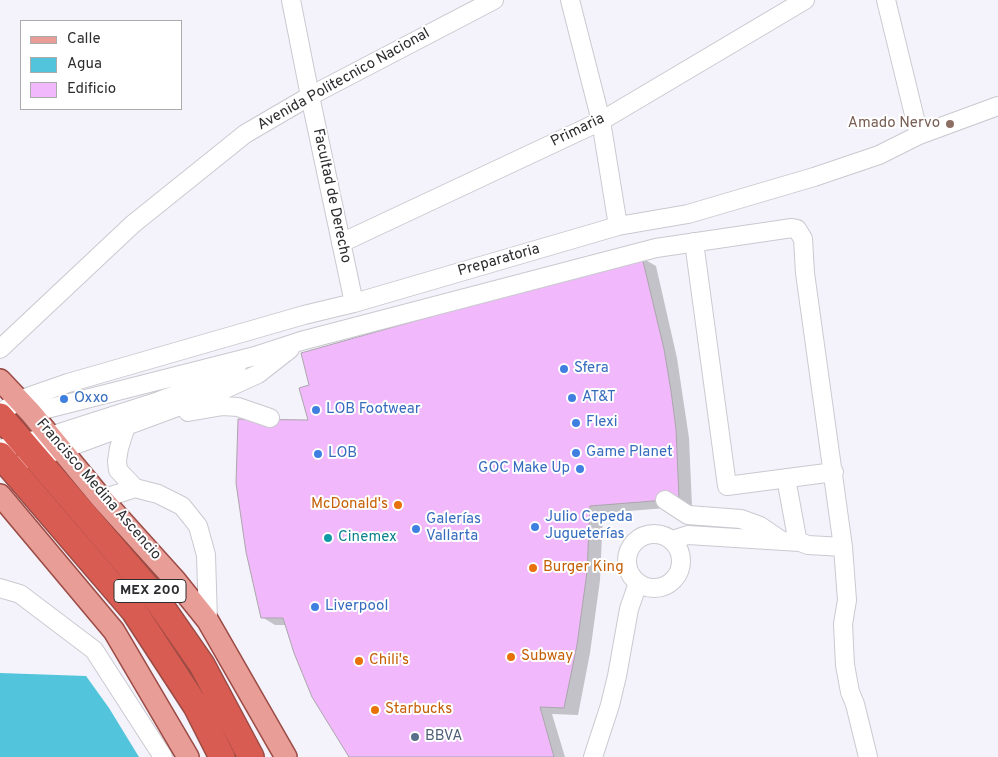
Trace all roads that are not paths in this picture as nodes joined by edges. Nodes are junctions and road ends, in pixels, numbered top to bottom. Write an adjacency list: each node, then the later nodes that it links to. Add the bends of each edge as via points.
1 (291, 0): 6 (street, Facultad de Derecho)
2 (494, 0): 6 (street, Avenida Politecnico Nacional)
3 (570, 0): 8 (street)
4 (805, 0): 8 (street, Primaria)
5 (891, 1): 9 (street)
6 (310, 96): 12 (street, Facultad de Derecho); 15 (street, Avenida Politecnico Nacional, via 245,134 133,224)
7 (998, 106): 9 (street, Preparatoria)
8 (601, 121): 10 (street); 12 (street, Primaria)
9 (919, 135): 10 (street, Preparatoria, via 880,155 814,177 688,214)
10 (618, 226): 13 (street, Preparatoria)
11 (694, 242): 14 (street, via 656,248); 24 (street, via 797,228 803,239 805,273); 25 (street, via 727,486)
12 (341, 243): 13 (street, Facultad de Derecho)
13 (354, 303): 21 (street, Preparatoria, via 96,375)
14 (301, 341): 16 (street); 20 (street, via 258,374)
15 (0, 349)
16 (255, 356): 21 (street); 21 (street, via 212,381 159,400)
17 (0, 380): 21 (main road, Francisco Medina Ascencio)
18 (0, 414): 21 (street, Preparatoria); 23 (highway, Francisco Medina Ascencio / MEX 200)
19 (270, 418): 20 (street, via 238,407 223,406)
20 (143, 420): 22 (street)
21 (41, 425): 22 (street); 23 (street); 28 (main road, Francisco Medina Ascencio)
22 (126, 426): 26 (street, via 118,470)
23 (11, 455): 38 (highway, Francisco Medina Ascencio / MEX 200, via 134,611 196,706); 39 (highway, Francisco Medina Ascencio / MEX 200, via 152,594 202,665)
24 (834, 472): 25 (street); 32 (street)
25 (786, 478): 31 (street, via 797,538)
26 (135, 488): 28 (street); 35 (street, via 158,494 182,506 198,526 206,555)
27 (0, 495): 37 (main road, via 114,631)
28 (102, 499): 35 (main road, Francisco Medina Ascencio)
29 (665, 500): 31 (street, via 688,515 741,519)
30 (672, 540): 31 (street, via 688,535); 33 (street, via 681,556 679,571 669,584 653,588); 33 (street, via 656,533 639,537 628,552 628,569)
31 (791, 542): 32 (street)
32 (843, 547): 42 (street, via 847,600 845,665)
33 (638, 583): 41 (street, via 628,609 610,705)
34 (0, 588): 36 (street, via 20,594 94,650)
35 (208, 621): 40 (main road, Francisco Medina Ascencio)
36 (164, 757)
37 (188, 757)
38 (222, 757)
39 (251, 757)
40 (286, 757)
41 (593, 757)
42 (868, 757)

